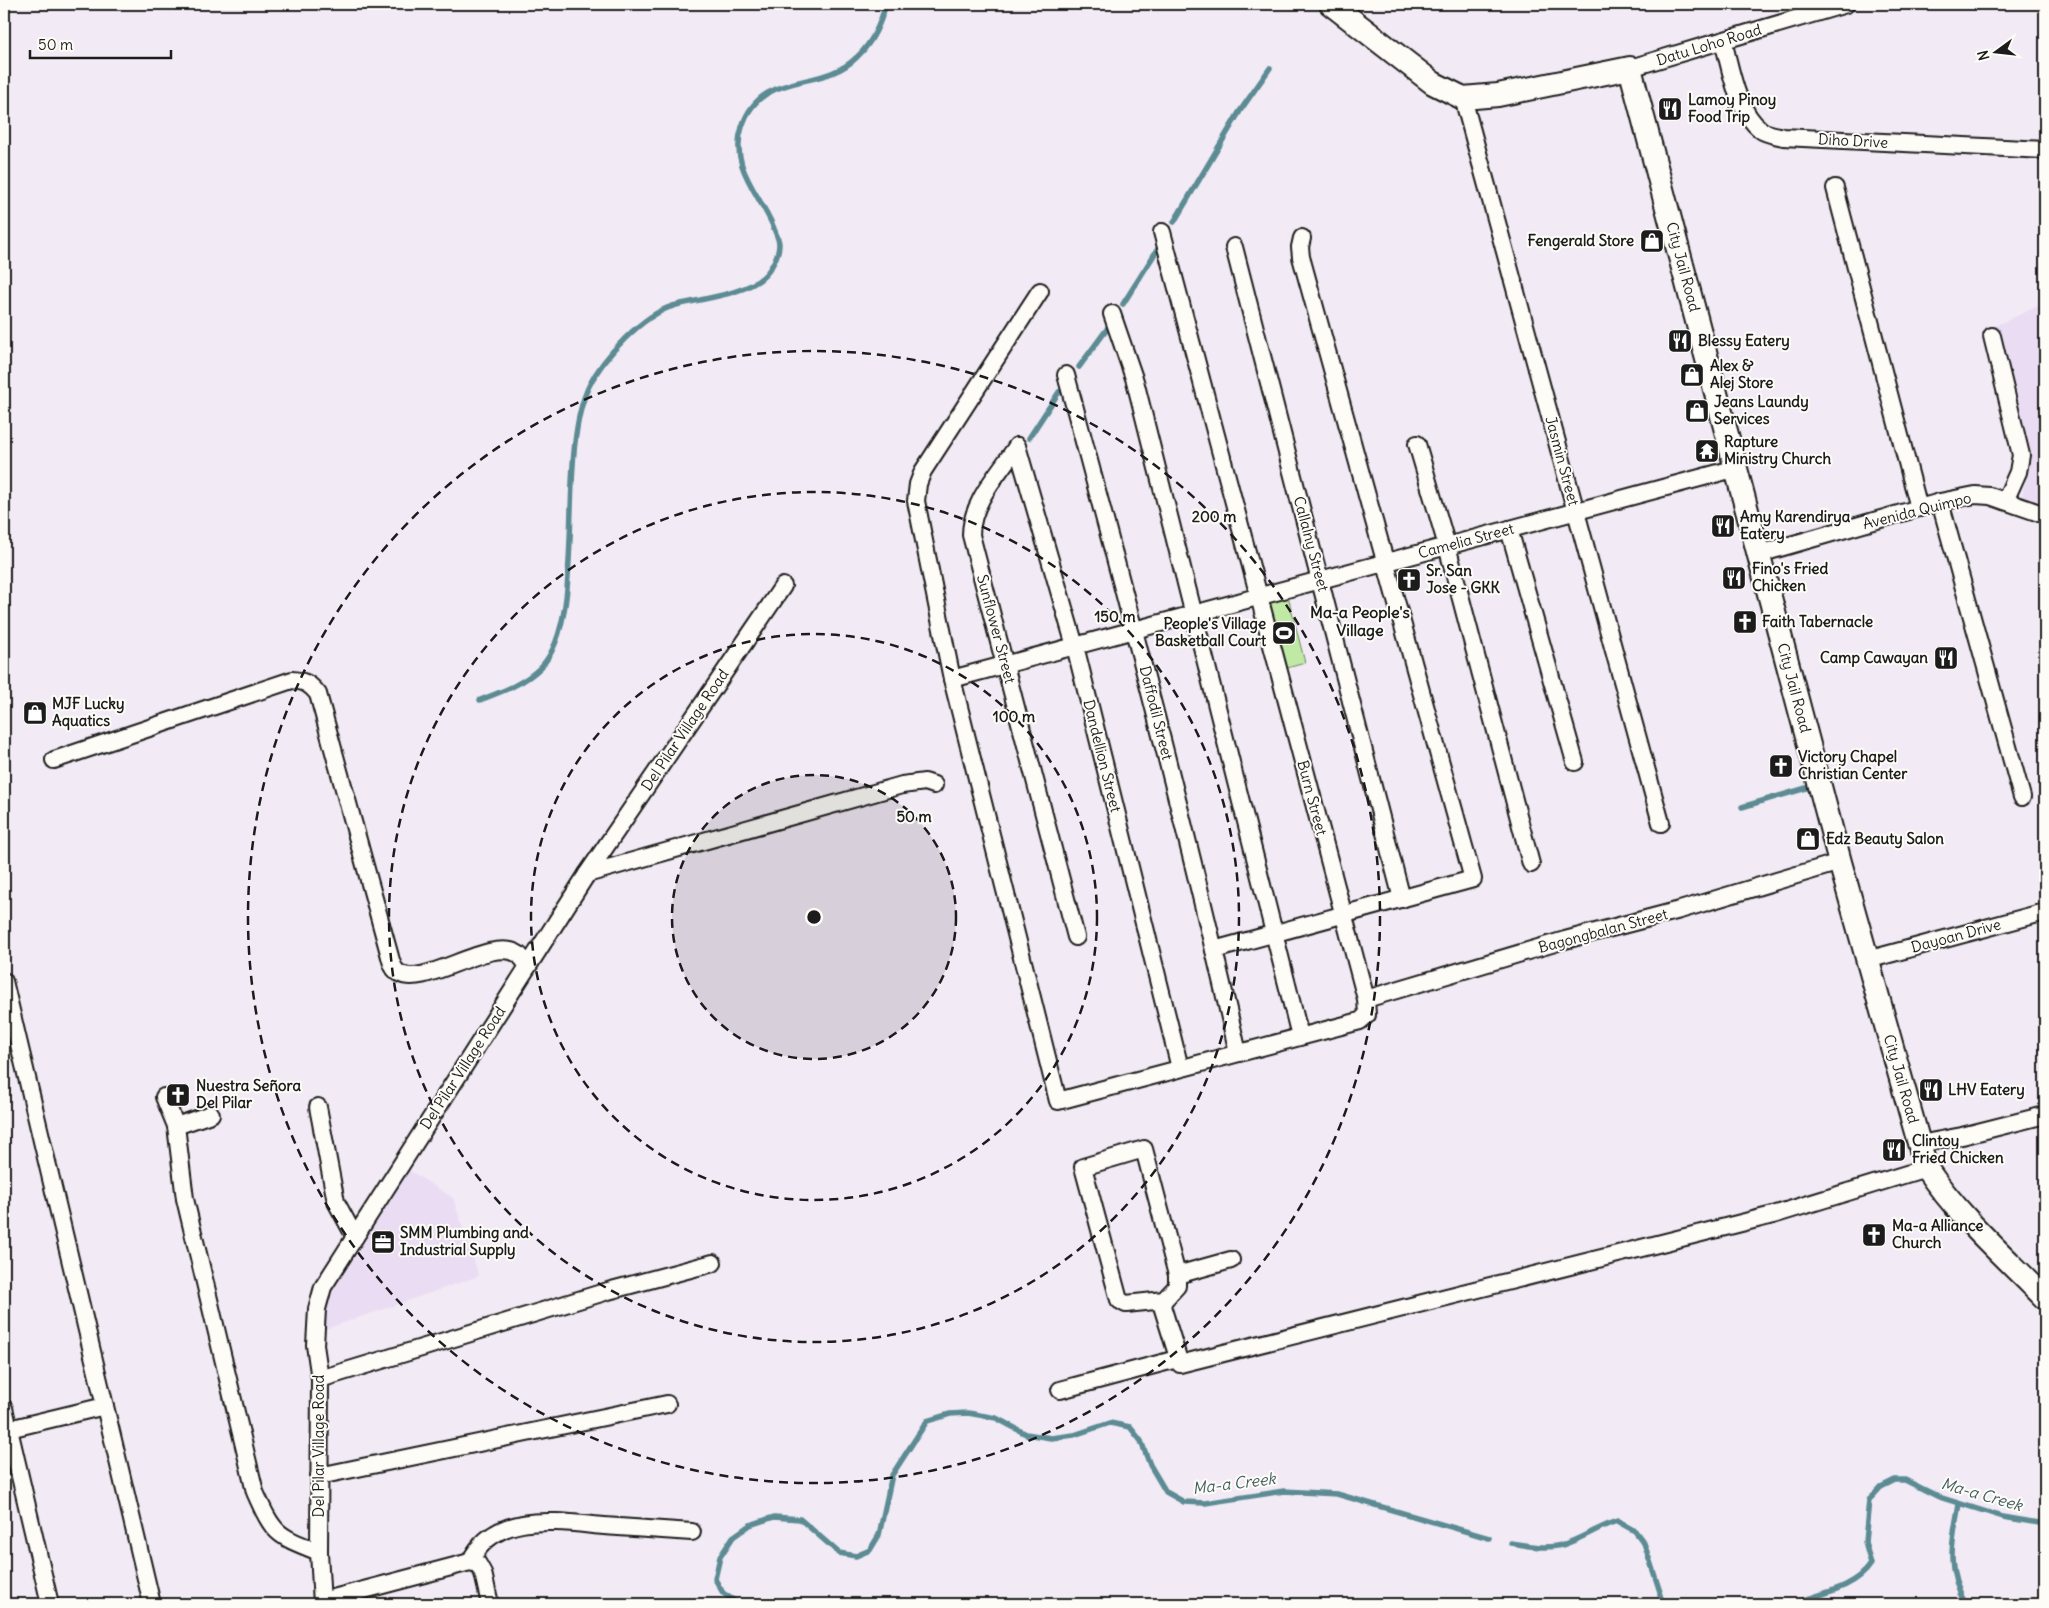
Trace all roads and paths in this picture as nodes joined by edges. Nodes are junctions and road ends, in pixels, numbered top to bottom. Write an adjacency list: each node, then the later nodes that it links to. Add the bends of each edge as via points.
1 (1331, 4): 5 (street, via 1433,83)
2 (1846, 4): 3 (street, Datu Loho Road)
3 (1723, 41): 4 (street, Datu Loho Road); 6 (street, Diho Drive, via 1742,103 1762,131 1783,137)
4 (1630, 68): 5 (street, via 1498,95); 17 (street, City Jail Road)
5 (1463, 98): 21 (street, Jasmin Street)
6 (2045, 150)
7 (1835, 188): 20 (street)
8 (1162, 232): 29 (street, Burn Street)
9 (1302, 238): 26 (street, via 1301,257)
10 (1234, 247): 27 (street, Callalny Street)
11 (1040, 291): 34 (street, via 923,471 918,484 917,513)
12 (1112, 314): 30 (street, via 1135,381)
13 (1992, 336): 18 (street, via 2020,455 2018,472)
14 (1066, 375): 31 (street, Daffodil Street)
15 (1417, 444): 24 (street)
16 (1017, 446): 32 (street, Dandellion Street); 33 (street, Sunflower Street, via 979,503 971,524 973,546)
17 (1737, 468): 21 (street, Camelia Street); 25 (street, City Jail Road)
18 (2005, 501): 19 (street, Avenida Quimpo, via 1975,495); 22 (street, Avenida Quimpo)
19 (1940, 502): 20 (street, Avenida Quimpo); 38 (street)
20 (1919, 508): 25 (street, Avenida Quimpo)
21 (1576, 511): 23 (street, Camelia Street); 39 (street, Jasmin Street)
22 (2045, 515)
23 (1509, 529): 24 (street, Camelia Street); 36 (street)
24 (1447, 546): 26 (street, Camelia Street); 41 (street)
25 (1759, 554): 40 (street, City Jail Road)
26 (1386, 563): 27 (street, Camelia Street); 43 (street, via 1473,879)
27 (1321, 580): 29 (street, Camelia Street); 43 (street, Callalny Street)
28 (782, 586): 42 (street, Del Pilar Village Road)
29 (1259, 597): 30 (street, Camelia Street); 45 (street, Burn Street)
30 (1195, 614): 31 (street, Camelia Street); 46 (street)
31 (1135, 630): 32 (street); 48 (street, Daffodil Street)
32 (1075, 646): 33 (street); 55 (street, Dandellion Street)
33 (1006, 665): 34 (street); 47 (street, Sunflower Street)
34 (952, 679): 55 (street, via 1058,1101)
35 (54, 760): 50 (street, via 292,680 303,681 318,694 392,965 398,973 410,976 428,973 496,950 518,954)
36 (1575, 762)
37 (934, 786): 42 (street, via 925,782 902,785)
38 (2022, 797)
39 (1661, 823)
40 (1840, 862): 49 (street, City Jail Road); 52 (street, Bagongbalan Street)
41 (1531, 864)
42 (587, 874): 50 (street, Del Pilar Village Road)
43 (1402, 899): 45 (street)
44 (2045, 912): 49 (street, Dayoan Drive)
45 (1343, 915): 46 (street); 52 (street, Burn Street)
46 (1275, 934): 48 (street); 53 (street)
47 (1076, 937)
48 (1214, 950): 54 (street, Daffodil Street)
49 (1867, 960): 61 (street, City Jail Road)
50 (528, 966): 63 (street, Del Pilar Village Road)
51 (4, 981): 73 (street)
52 (1366, 999): 53 (street, via 1367,1015 1364,1019)
53 (1300, 1036): 54 (street)
54 (1238, 1053): 55 (street)
55 (1180, 1068)
56 (164, 1096): 60 (street)
57 (318, 1107): 63 (street, via 336,1202)
58 (211, 1114): 60 (street)
59 (2045, 1115): 61 (street)
60 (176, 1126): 78 (street, via 185,1199 255,1492 274,1529 286,1539)
61 (1919, 1144): 62 (street, City Jail Road)
62 (1926, 1168): 67 (street, City Jail Road, via 1965,1217); 69 (street, via 1764,1217 1180,1364)
63 (355, 1237): 70 (street, Del Pilar Village Road, via 323,1287 320,1298 315,1344)
64 (1231, 1260): 66 (street)
65 (713, 1263): 70 (street, via 608,1291)
66 (1178, 1275): 68 (street, via 1177,1286); 68 (street, via 1144,1149 1083,1167 1119,1300 1126,1304)
67 (2045, 1298)
68 (1164, 1300): 69 (street, via 1162,1306)
69 (1177, 1359): 71 (street)
70 (320, 1379): 76 (street, Del Pilar Village Road)
71 (1060, 1390)
72 (667, 1404): 76 (street)
73 (105, 1406): 75 (street); 82 (street)
74 (4, 1408): 75 (street)
75 (9, 1429): 81 (street)
76 (319, 1476): 78 (street, Del Pilar Village Road)
77 (692, 1532): 79 (street, via 536,1522 490,1536 481,1543)
78 (319, 1552): 80 (street, Del Pilar Village Road)
79 (470, 1562): 80 (street); 83 (street, via 478,1564 484,1573)
80 (322, 1603)
81 (50, 1604)
82 (152, 1604)
83 (490, 1604)

